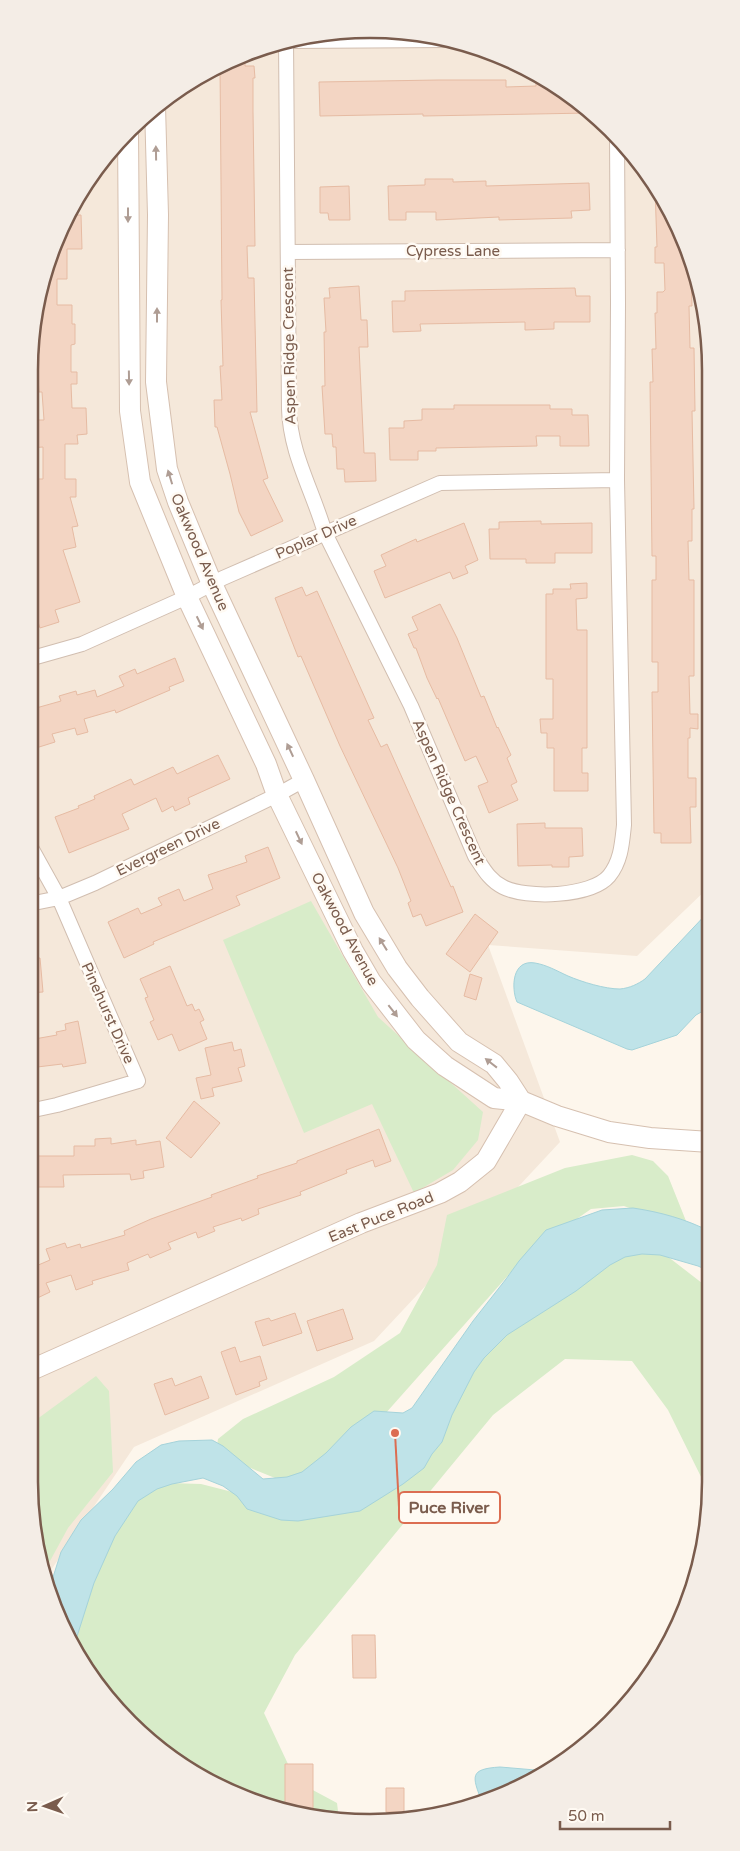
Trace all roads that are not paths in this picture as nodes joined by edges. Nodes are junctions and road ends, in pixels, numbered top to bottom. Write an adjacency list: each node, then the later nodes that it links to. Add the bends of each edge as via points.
1 (327, 40): 2 (street)
2 (413, 40)
3 (286, 49): 8 (street, Aspen Ridge Crescent)
4 (155, 116): 11 (street, Oakwood Avenue, one-way to 4, via 167,469 156,382)
5 (128, 142): 12 (street, Oakwood Avenue, one-way to 12, via 130,411 140,482)
6 (617, 148): 7 (street, Aspen Ridge Crescent)
7 (618, 250): 8 (street, Cypress Lane); 9 (street, Aspen Ridge Crescent)
8 (288, 252): 10 (street, Aspen Ridge Crescent, via 289,428)
9 (617, 480): 10 (street, Poplar Drive, via 440,483); 10 (street, Aspen Ridge Crescent, via 624,825 621,855 617,862 608,877 586,890 522,894 503,887 488,876 476,856 410,706)
10 (325, 533): 11 (street, Poplar Drive)
11 (212, 584): 12 (street, Poplar Drive); 14 (street, Oakwood Avenue, one-way to 11)
12 (187, 597): 13 (street, Poplar Drive, via 82,644); 15 (street, Oakwood Avenue, one-way to 15, via 266,764)
13 (38, 656)
14 (304, 780): 15 (street, Evergreen Drive); 19 (street, Oakwood Avenue, one-way to 14, via 494,1064 459,1042 397,968 364,913)
15 (277, 795): 17 (street, Evergreen Drive); 19 (street, Oakwood Avenue, one-way to 19, via 353,951 391,1009 416,1040 445,1066 494,1098)
16 (38, 860): 17 (street, Pinehurst Drive)
17 (59, 898): 18 (street, Evergreen Drive); 20 (street, Pinehurst Drive, via 138,1081)
18 (38, 902)
19 (521, 1101): 21 (street, via 610,1132); 22 (street, East Puce Road, via 486,1161 460,1182)
20 (38, 1109)
21 (702, 1141)
22 (38, 1367)

